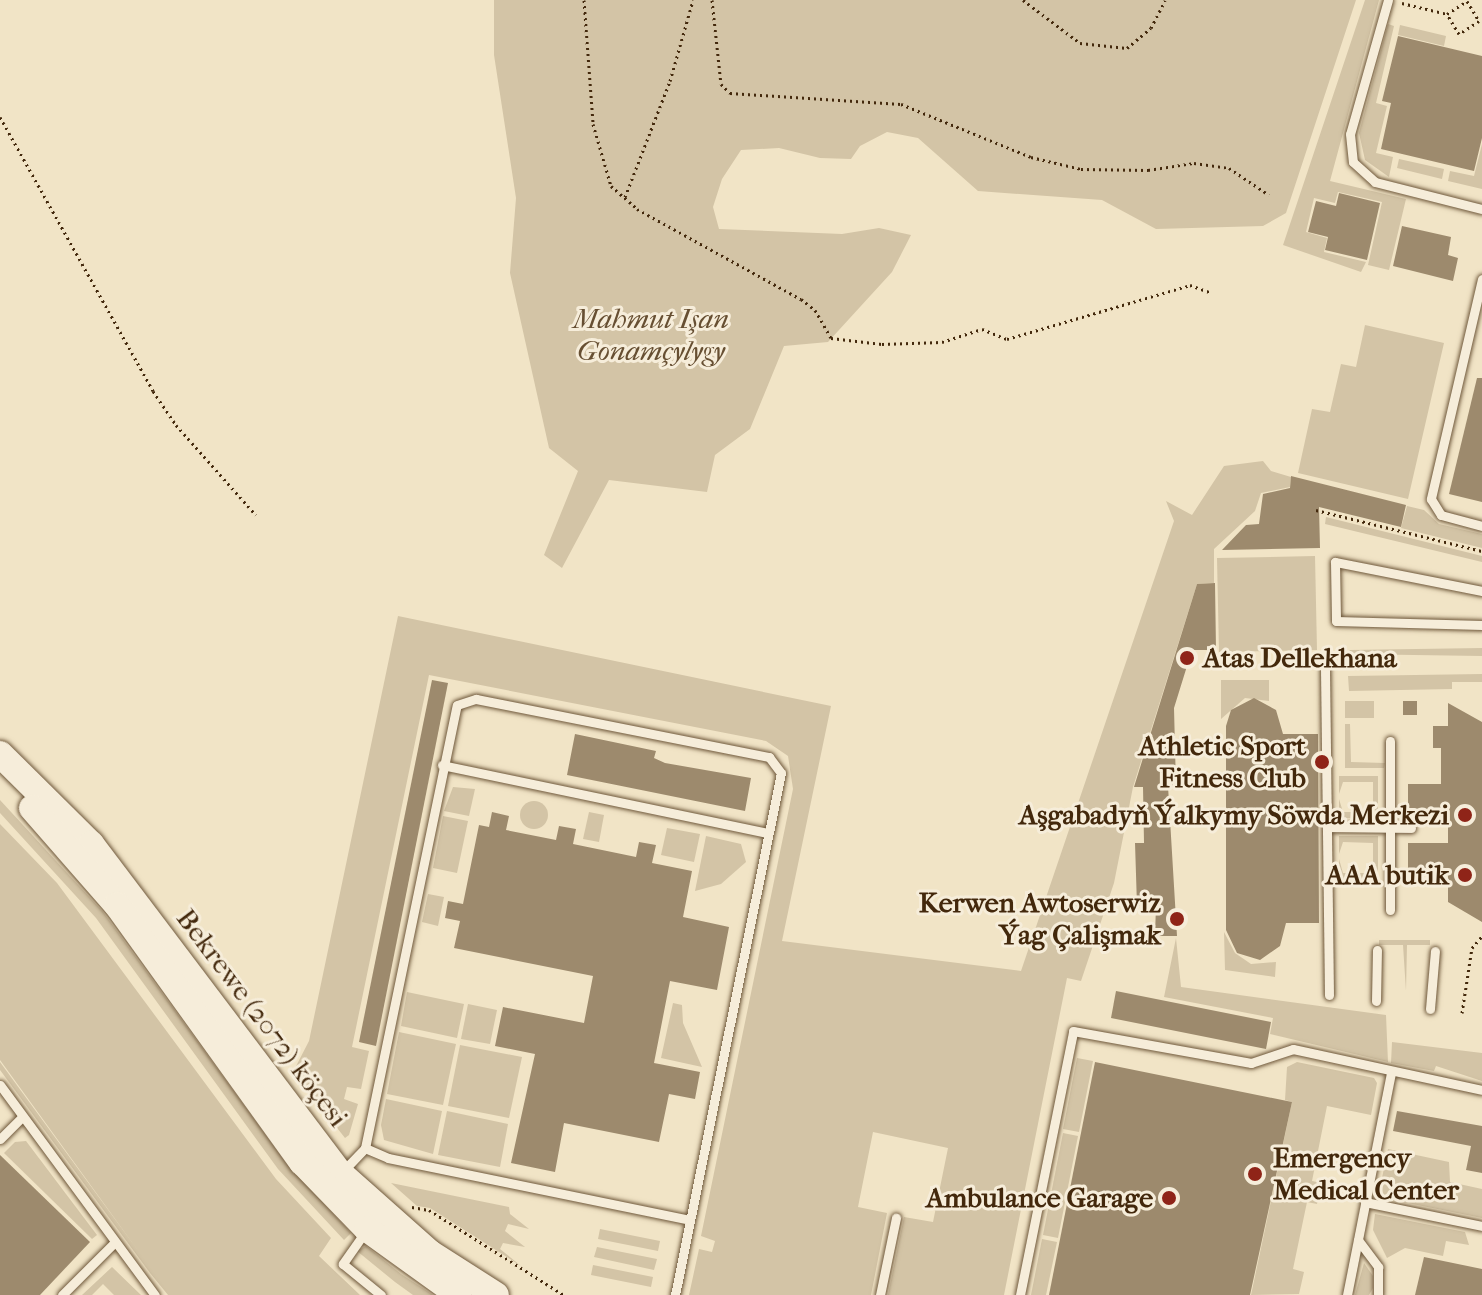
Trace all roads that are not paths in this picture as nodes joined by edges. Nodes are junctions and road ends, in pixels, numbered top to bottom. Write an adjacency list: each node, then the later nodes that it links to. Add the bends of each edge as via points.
1 (1390, 0): 2 (lane, via 1350,134 1353,162 1375,182)
2 (1482, 209)
3 (1482, 279): 4 (lane, via 1431,499 1441,515)
4 (1482, 526)
5 (1482, 591): 6 (lane, via 1335,562 1336,621)
6 (1482, 625)
7 (1325, 668): 12 (lane)
8 (1390, 741): 13 (lane)
9 (0, 754): 28 (main road, Bekrewe (2072) köçesi, via 91,844)
10 (442, 765): 15 (lane); 15 (lane, via 457,705 469,698 769,757 781,773); 27 (lane)
11 (0, 778): 33 (main road, Bekrewe (2072) köçesi, via 107,893 302,1162)
12 (1327, 827): 13 (lane); 19 (lane)
13 (1390, 827): 14 (lane); 16 (lane)
14 (1411, 828)
15 (768, 833): 31 (lane)
16 (1390, 910)
17 (1377, 950): 20 (lane)
18 (1435, 951): 21 (lane)
19 (1329, 995)
20 (1376, 1001)
21 (1430, 1009)
22 (1391, 1072): 24 (lane); 29 (lane); 43 (lane, via 1293,1049 1251,1063 1073,1031)
23 (0, 1085): 25 (lane)
24 (1482, 1090)
25 (22, 1117): 26 (lane); 35 (lane)
26 (0, 1139)
27 (365, 1148): 28 (lane); 31 (lane, via 388,1158)
28 (341, 1174): 40 (main road, Bekrewe (2072) köçesi, via 430,1253)
29 (1365, 1202): 32 (lane); 34 (lane)
30 (896, 1218): 42 (lane)
31 (690, 1220): 41 (lane)
32 (1482, 1226)
33 (367, 1229): 38 (lane, via 343,1264); 39 (main road, Bekrewe (2072) köçesi)
34 (1358, 1240): 44 (lane); 45 (lane, via 1378,1267)
35 (114, 1243): 36 (lane); 37 (lane)
36 (62, 1295)
37 (155, 1295)
38 (381, 1295)
39 (459, 1295)
40 (496, 1295)
41 (675, 1295)
42 (880, 1295)
43 (1020, 1295)
44 (1347, 1295)
45 (1378, 1295)

